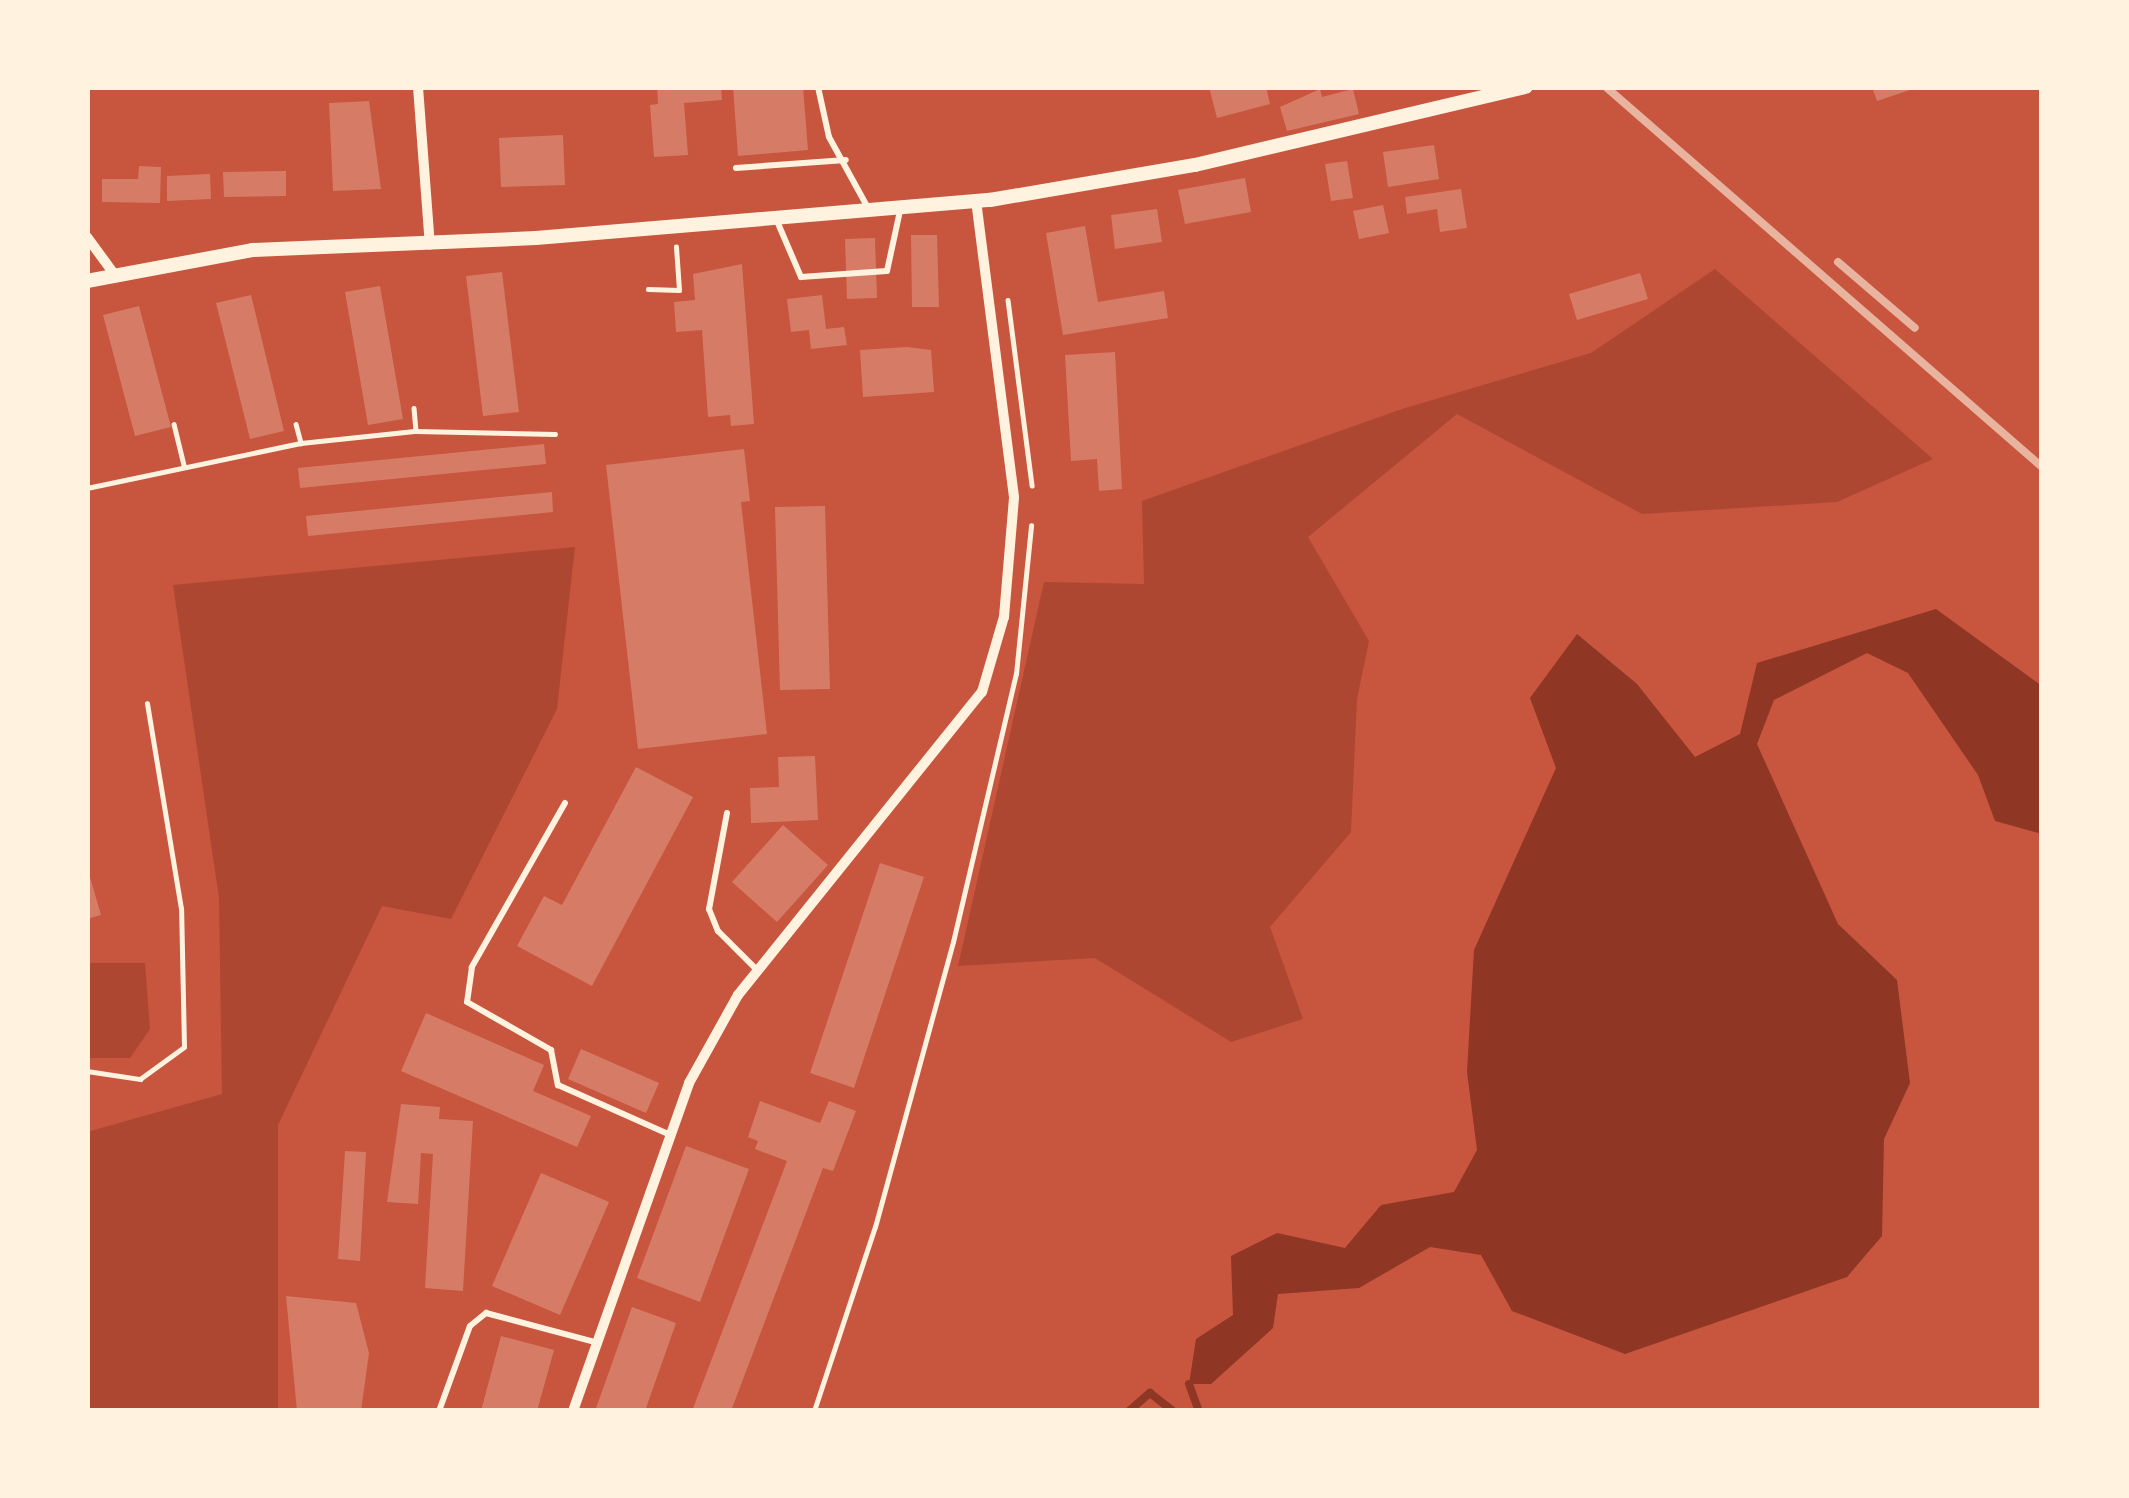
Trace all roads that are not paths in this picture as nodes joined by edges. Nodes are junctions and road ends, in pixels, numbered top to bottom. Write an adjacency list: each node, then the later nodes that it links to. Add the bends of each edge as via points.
1 (418, 87): 11 (street)
2 (818, 87): 4 (lane, via 821,118)
3 (1526, 87): 6 (street, via 1195,165)
4 (846, 160): 5 (lane); 8 (lane)
5 (736, 168)
6 (976, 201): 7 (street); 16 (street, via 1013,497 1004,616 982,692)
7 (900, 210): 8 (street); 9 (lane, via 887,271 801,277)
8 (868, 212): 9 (street)
9 (776, 218): 11 (street)
10 (87, 237): 12 (street)
11 (430, 245): 12 (street, via 252,250)
12 (112, 271): 13 (street)
13 (87, 281)
14 (566, 802): 17 (lane, via 472,967 466,1002 551,1050 558,1085)
15 (727, 813): 16 (lane, via 710,909 718,931)
16 (758, 971): 17 (street, via 689,1082)
17 (670, 1135): 18 (street)
18 (596, 1342): 19 (lane, via 486,1313 470,1326); 20 (street)
19 (440, 1411)
20 (573, 1411)

